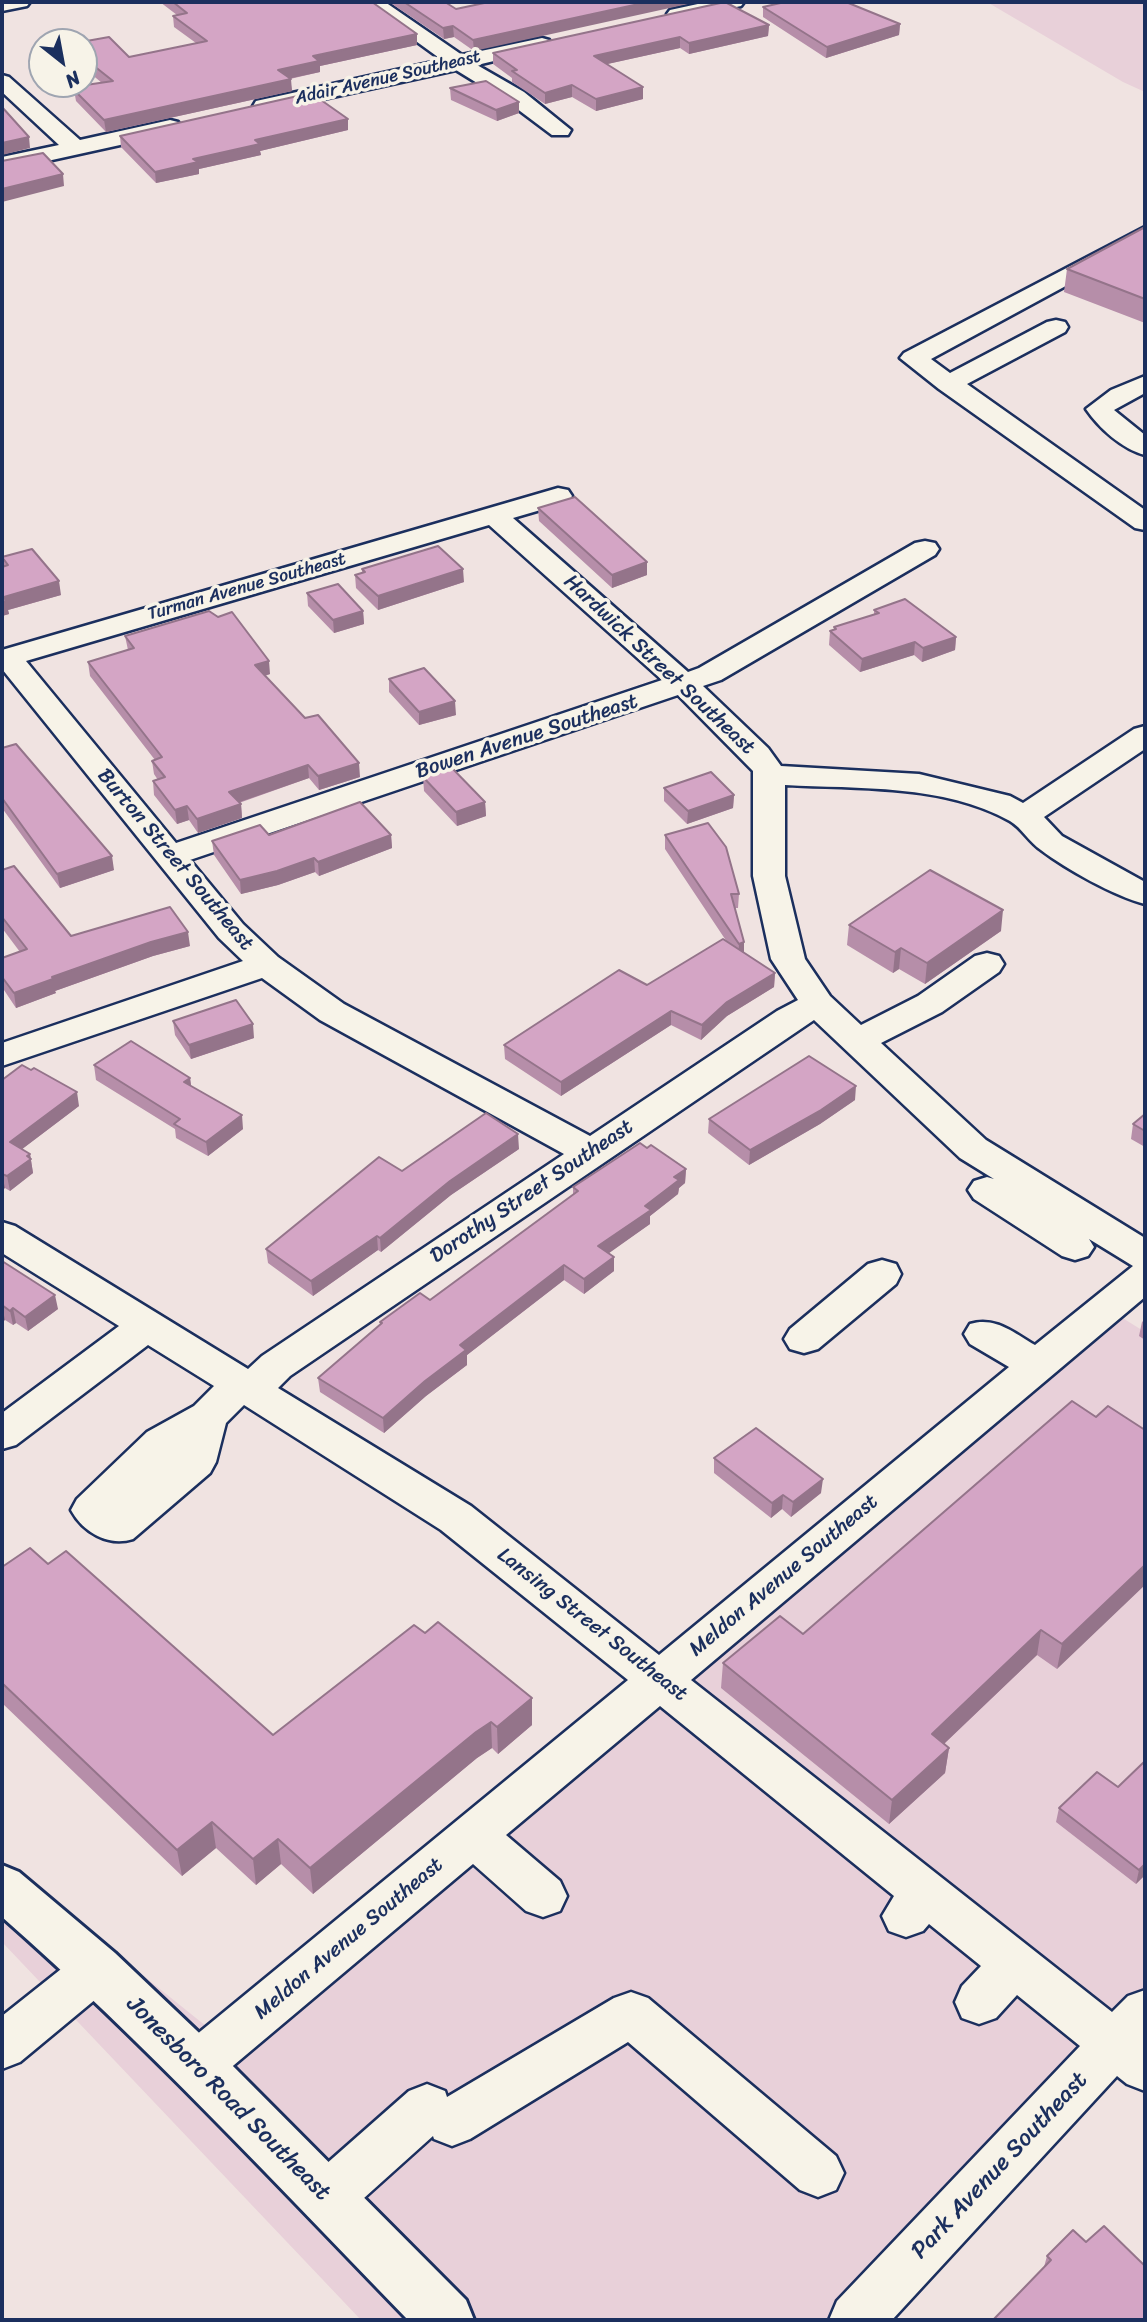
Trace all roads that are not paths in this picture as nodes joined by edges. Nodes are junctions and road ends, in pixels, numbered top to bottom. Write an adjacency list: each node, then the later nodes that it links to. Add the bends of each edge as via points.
1 (20, 2): 4 (street)
2 (372, 2): 7 (street)
3 (734, 2): 5 (street)
4 (2, 5)
5 (656, 19)
6 (564, 39): 7 (street, Adair Avenue Southeast)
7 (458, 62): 9 (street, Adair Avenue Southeast); 11 (street)
8 (2, 81): 12 (street)
9 (240, 111)
10 (186, 123): 12 (street)
11 (560, 130)
12 (76, 148): 13 (street)
13 (2, 164)
14 (1145, 234): 16 (street, via 913,358)
15 (1056, 327): 16 (street)
16 (948, 384): 23 (street)
17 (1145, 384): 18 (street)
18 (1120, 395): 19 (street); 20 (street, via 1099,409)
19 (1145, 405)
20 (1145, 447)
21 (558, 496): 22 (street, Turman Avenue Southeast)
22 (493, 514): 25 (street, Turman Avenue Southeast); 26 (street, Hardwick Street Southeast)
23 (1145, 522)
24 (925, 550): 26 (street, Bowen Avenue Southeast)
25 (5, 658): 30 (street, Burton Street Southeast)
26 (684, 684): 28 (street, Hardwick Street Southeast, via 757,755); 30 (street, Bowen Avenue Southeast)
27 (1145, 735): 29 (street)
28 (768, 775): 29 (street, via 919,783 999,803); 34 (street, Hardwick Street Southeast, via 769,877 789,959)
29 (1025, 816): 31 (street, via 1051,843)
30 (169, 856): 33 (street, Burton Street Southeast, via 231,931)
31 (1145, 894)
32 (986, 964): 35 (street, via 930,1004)
33 (266, 965): 36 (street); 37 (street, Burton Street Southeast, via 331,1012)
34 (818, 1004): 35 (street, Hardwick Street Southeast); 37 (street, Dorothy Street Southeast)
35 (858, 1041): 39 (street, Hardwick Street Southeast)
36 (2, 1055)
37 (591, 1153): 49 (street, Dorothy Street Southeast)
38 (987, 1190): 39 (street)
39 (1042, 1210): 41 (street); 42 (street, Hardwick Street Southeast)
40 (2, 1235): 45 (street, Lansing Street Southeast)
41 (1075, 1247)
42 (1145, 1256)
43 (882, 1274): 47 (street)
44 (1145, 1276): 48 (street, Meldon Avenue Southeast)
45 (148, 1325): 49 (street, Lansing Street Southeast); 50 (street)
46 (984, 1334): 48 (street)
47 (804, 1339)
48 (1038, 1365): 52 (street, Meldon Avenue Southeast)
49 (247, 1386): 51 (street, Dorothy Street Southeast, via 208,1417 195,1462); 52 (street, Lansing Street Southeast, via 456,1517)
50 (2, 1434)
51 (105, 1518)
52 (661, 1679): 53 (street, Meldon Avenue Southeast); 56 (street, Lansing Street Southeast, via 829,1833 917,1905)
53 (473, 1835): 55 (street); 61 (street, Meldon Avenue Southeast)
54 (2, 1887): 57 (main road, Jonesboro Road Southeast)
55 (543, 1896)
56 (1015, 1963): 58 (street); 59 (street, Lansing Street Southeast)
57 (97, 1969): 60 (street); 61 (main road, Jonesboro Road Southeast)
58 (979, 2002)
59 (1135, 2041): 65 (street, Park Avenue Southeast)
60 (2, 2046)
61 (197, 2065): 63 (main road, Jonesboro Road Southeast)
62 (818, 2173): 63 (street, via 631,2014 439,2115)
63 (326, 2197): 64 (main road, Jonesboro Road Southeast)
64 (446, 2320)
65 (856, 2320)

